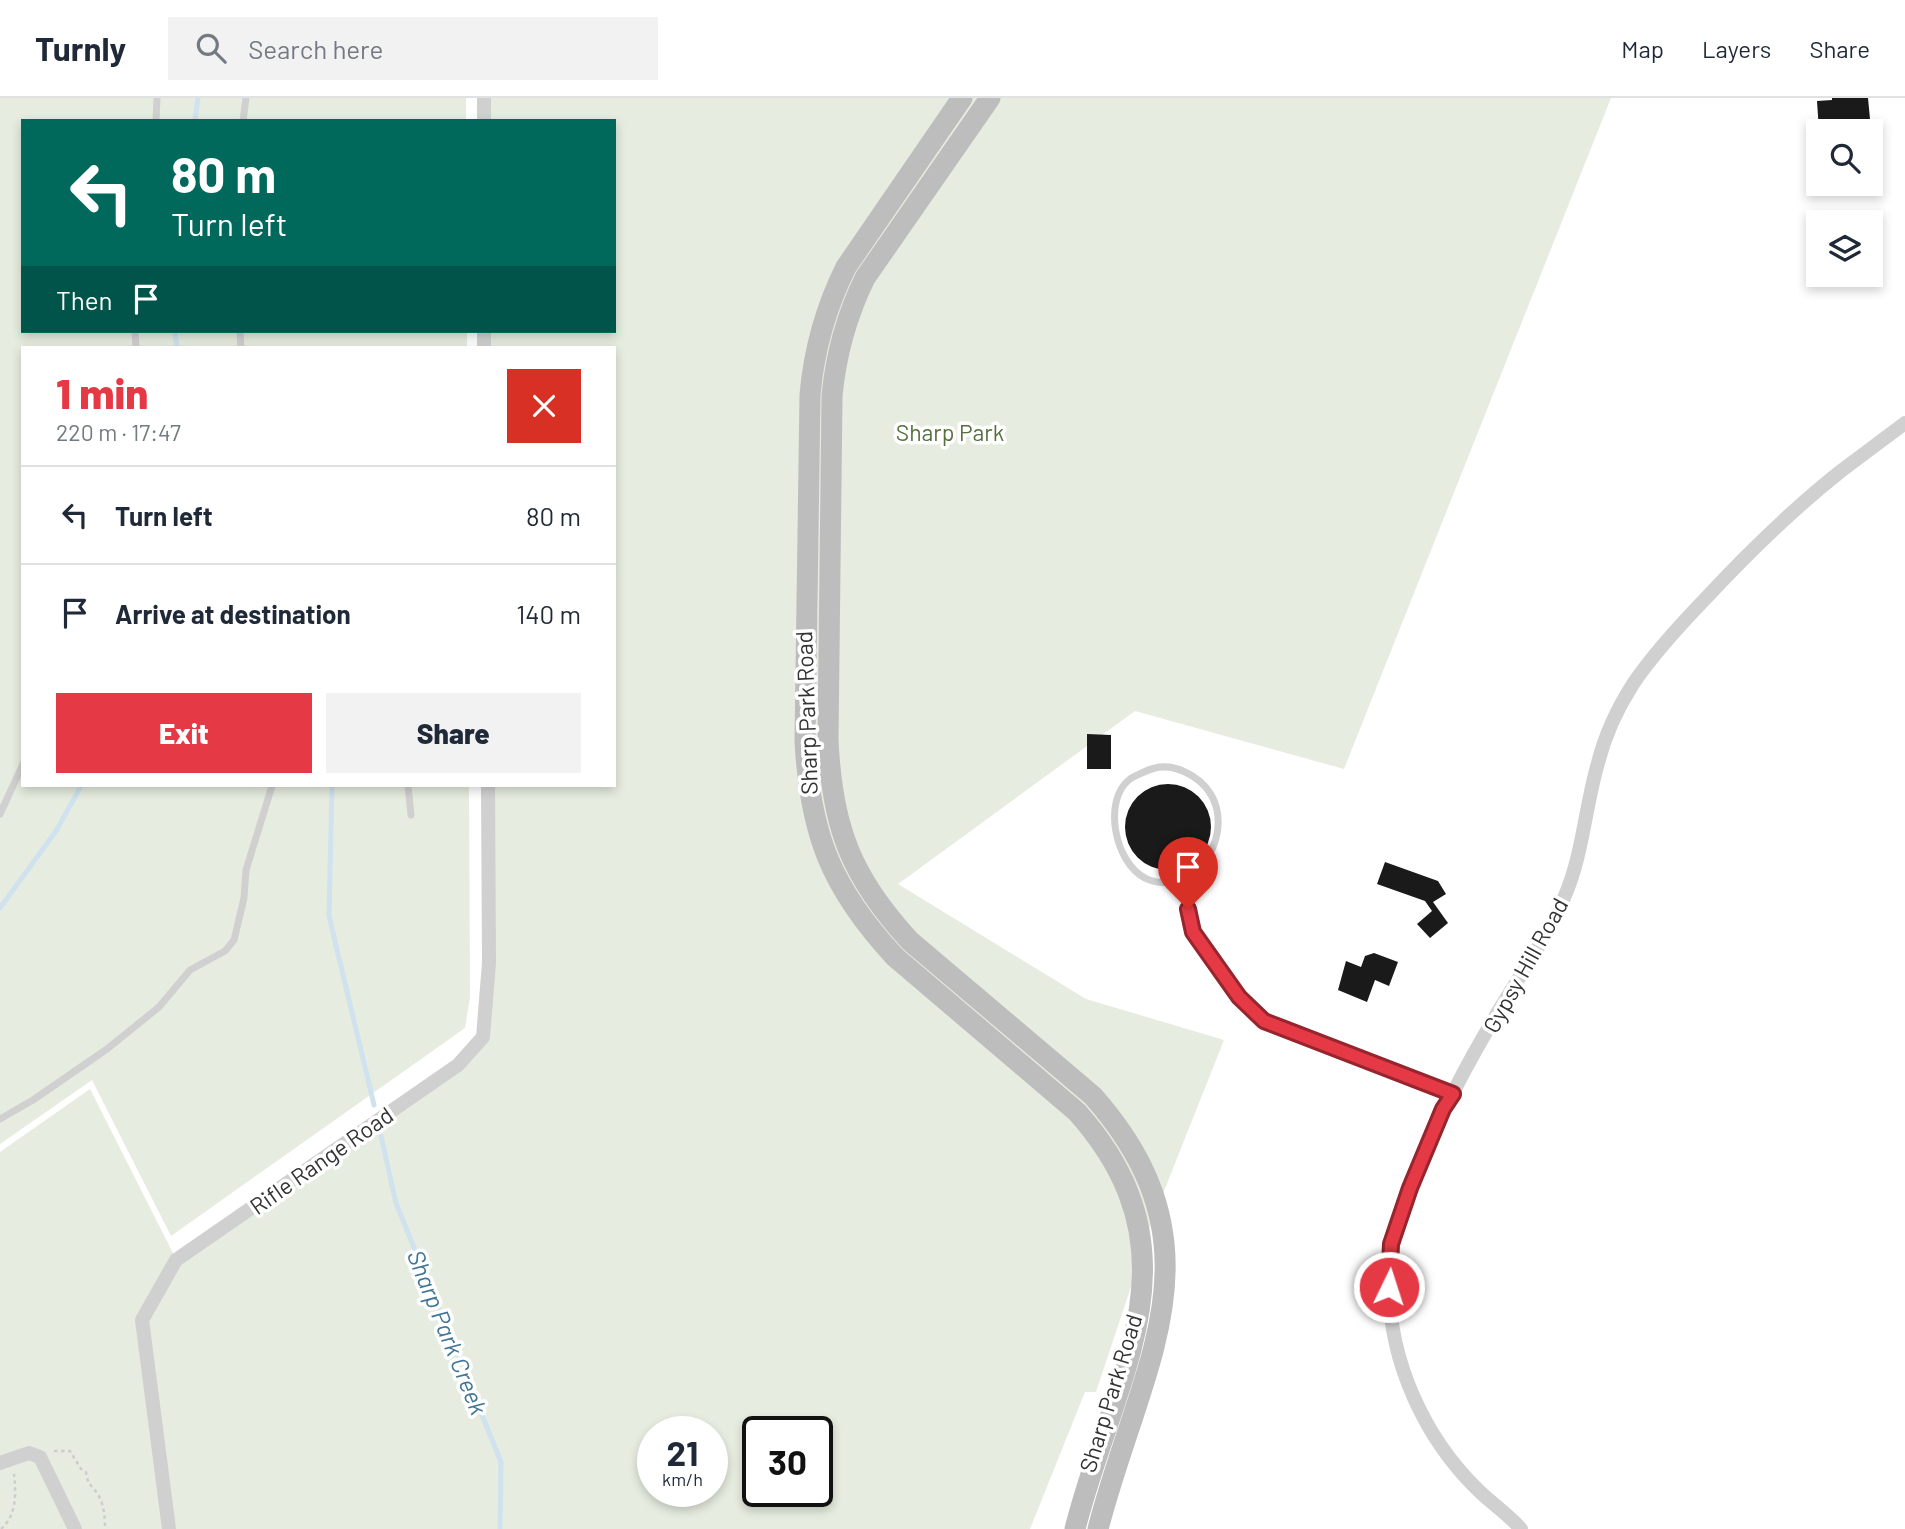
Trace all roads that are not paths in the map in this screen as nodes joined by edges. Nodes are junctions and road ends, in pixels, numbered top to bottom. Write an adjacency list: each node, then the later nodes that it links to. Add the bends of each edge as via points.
1 (157, 98): 6 (lane)
2 (246, 98): 7 (lane)
3 (484, 98): 8 (street)
4 (962, 98): 22 (main road, Sharp Park Road, via 846,267 820,331 810,395 807,777 822,843 835,876 873,933 895,957 1077,1112 1097,1134 1126,1184 1142,1237 1142,1295 1130,1354)
5 (990, 98): 23 (main road, Sharp Park Road, via 871,269 841,337 832,396 830,775 843,836 871,895 910,941 1093,1097 1114,1120 1146,1175 1164,1234 1164,1297 1151,1360)
6 (156, 119)
7 (243, 119)
8 (484, 119)
9 (1905, 423): 17 (street, Gypsy Hill Road, via 1841,471 1748,554 1634,683 1610,724 1564,897)
10 (21, 768): 14 (lane)
11 (272, 787): 18 (lane, via 246,870 234,940 190,970 159,1007 107,1049)
12 (408, 787): 15 (lane)
13 (488, 787): 21 (street, Rifle Range Road, via 489,963 483,1037 458,1065 176,1260 142,1320)
14 (0, 814)
15 (411, 815)
16 (1186, 881): 16 (lane, via 1203,865 1218,835 1214,797 1199,778 1155,766 1129,779 1122,788 1115,808 1117,842 1144,877 1175,884); 17 (lane, via 1193,932 1239,997 1264,1021)
17 (1453, 1094): 24 (street, Gypsy Hill Road, via 1410,1188 1391,1244 1392,1329 1418,1408 1434,1438 1477,1489)
18 (0, 1119)
19 (0, 1463): 20 (street, via 29,1453 40,1457)
20 (75, 1529)
21 (169, 1529)
22 (1075, 1529)
23 (1098, 1529)
24 (1521, 1529)

